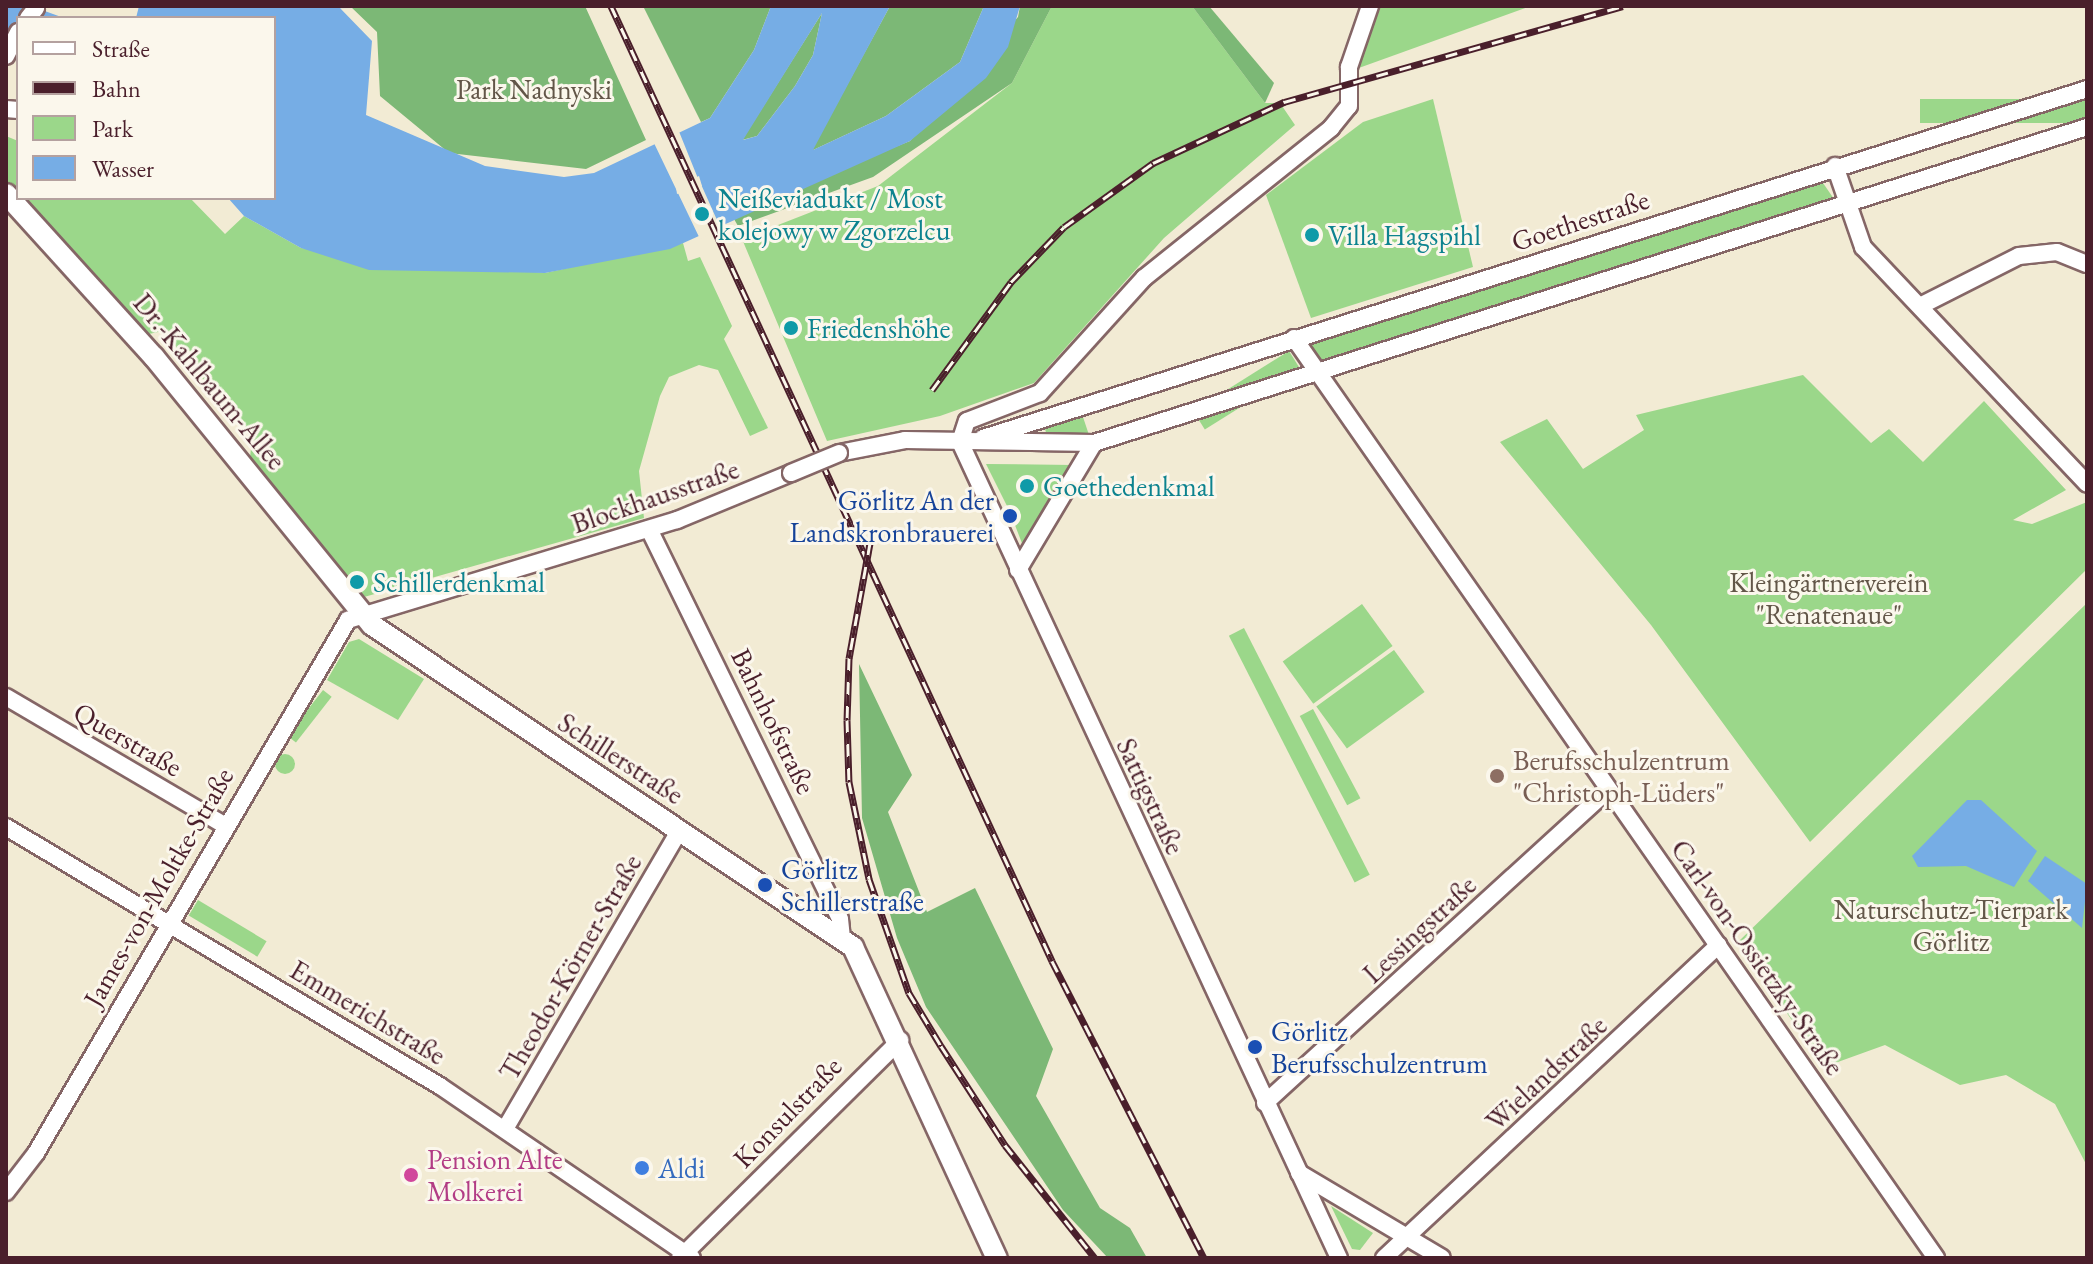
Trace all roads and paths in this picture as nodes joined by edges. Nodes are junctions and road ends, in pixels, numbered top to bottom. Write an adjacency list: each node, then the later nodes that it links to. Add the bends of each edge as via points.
1 (1370, 6): 13 (street, via 1349,67 1349,106 1331,128 1144,278 1040,393 967,421)
2 (16, 36): 3 (street)
3 (6, 56)
4 (2087, 89): 6 (street, Goethestraße)
5 (2087, 127): 8 (street)
6 (1835, 166): 8 (street); 11 (street, Goethestraße)
7 (6, 194): 18 (main road, Dr.-Kahlbaum-Allee, via 55,241 230,447)
8 (1847, 204): 10 (street, via 1863,247); 12 (street)
9 (2087, 264): 10 (street, via 2057,252 2019,256)
10 (1920, 306): 15 (street)
11 (1294, 338): 12 (street); 13 (street, Goethestraße)
12 (1317, 372): 14 (street); 20 (street, Carl-von-Ossietzky-Straße)
13 (964, 442): 14 (street); 16 (street, Blockhausstraße, bridge, via 905,440 839,453); 17 (street, Sattigstraße)
14 (1094, 443): 17 (street)
15 (2087, 484)
16 (649, 529): 18 (street, Blockhausstraße); 25 (street, Bahnhofstraße)
17 (1018, 570): 28 (street, Sattigstraße)
18 (359, 613): 21 (street, James-von-Moltke-Straße, via 331,641); 22 (main road, Schillerstraße)
19 (6, 697): 21 (street, Querstraße)
20 (1607, 791): 26 (street, Carl-von-Ossietzky-Straße); 28 (street, Lessingstraße)
21 (224, 825): 24 (street, James-von-Moltke-Straße)
22 (680, 830): 25 (main road, Schillerstraße); 29 (street, Theodor-Körner-Straße)
23 (7, 831): 24 (street, Emmerichstraße)
24 (167, 923): 29 (street, Emmerichstraße); 31 (street, James-von-Moltke-Straße)
25 (847, 942): 27 (main road, Bahnhofstraße)
26 (1719, 945): 32 (street, Wielandstraße); 38 (street, Carl-von-Ossietzky-Straße)
27 (900, 1040): 33 (street, Konsulstraße); 34 (main road, Bahnhofstraße)
28 (1265, 1103): 30 (street, Sattigstraße)
29 (505, 1129): 33 (street, Emmerichstraße)
30 (1297, 1172): 32 (street); 35 (street, Sattigstraße)
31 (6, 1192)
32 (1408, 1238): 36 (street, Wielandstraße); 37 (street)
33 (686, 1256)
34 (997, 1258)
35 (1339, 1258)
36 (1384, 1258)
37 (1442, 1258)
38 (1936, 1258)

